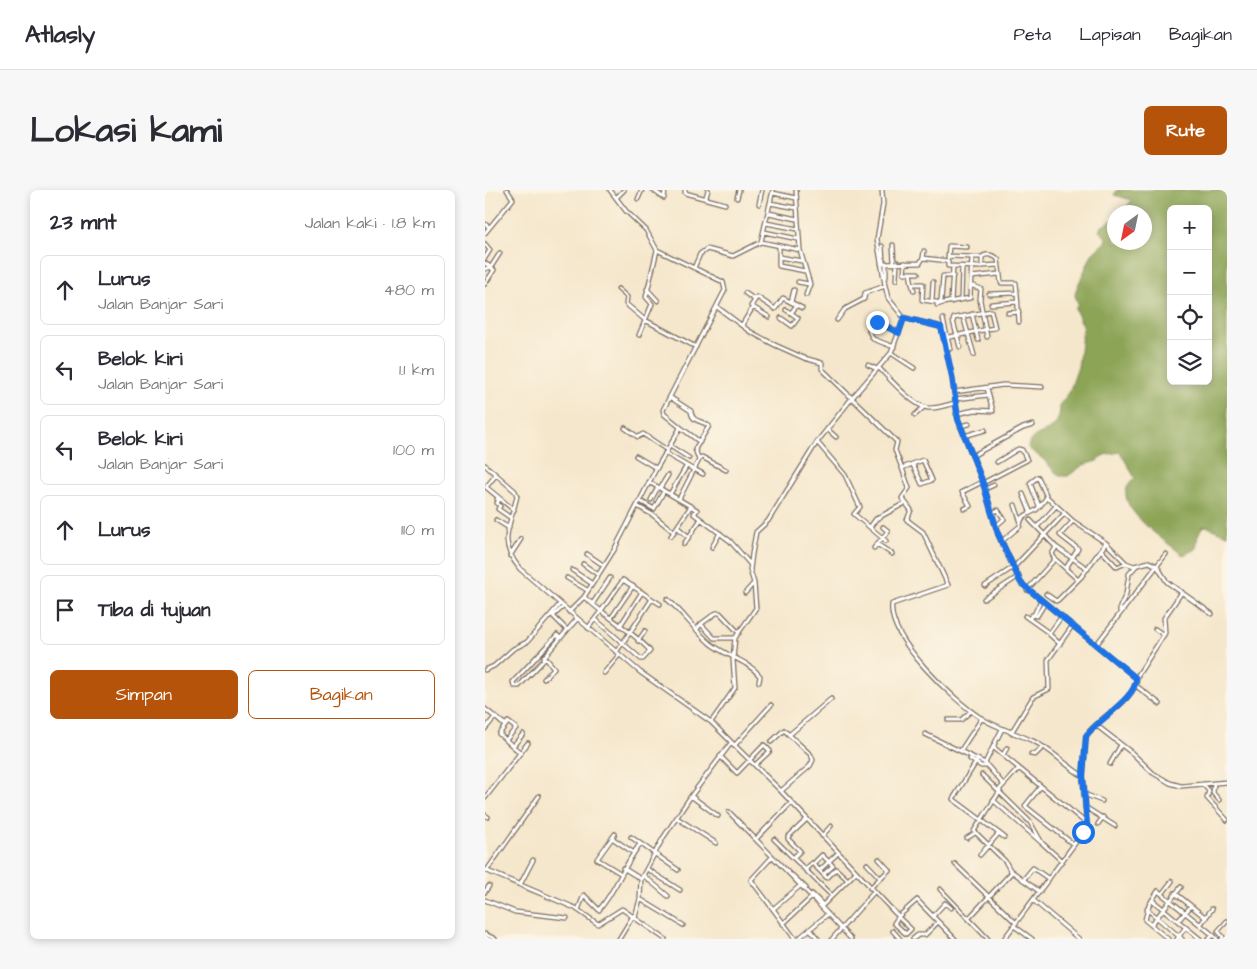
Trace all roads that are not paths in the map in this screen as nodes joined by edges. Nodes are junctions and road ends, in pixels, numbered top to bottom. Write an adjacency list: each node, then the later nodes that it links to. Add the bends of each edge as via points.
1 (507, 190): 29 (street, via 513,198)
2 (610, 190): 16 (street)
3 (620, 190): 16 (street)
4 (625, 190): 16 (street)
5 (640, 190): 20 (street)
6 (653, 190): 15 (street)
7 (664, 190): 15 (street); 15 (street, via 664,198)
8 (685, 190): 17 (street, via 685,193)
9 (708, 190): 17 (street)
10 (739, 190): 18 (street)
11 (762, 190): 23 (street)
12 (796, 190): 19 (street)
13 (883, 190): 52 (street, via 877,239)
14 (773, 191): 19 (street); 21 (street)
15 (657, 194)
16 (616, 196): 40 (street, via 646,230)
17 (706, 197): 22 (street)
18 (737, 198)
19 (797, 198): 24 (street)
20 (638, 199)
21 (770, 203): 24 (street); 25 (street)
22 (725, 204)
23 (759, 204)
24 (797, 208): 26 (street)
25 (769, 213): 26 (street); 27 (street)
26 (797, 219): 30 (street)
27 (767, 223): 30 (street); 31 (street)
28 (485, 224): 29 (street)
29 (489, 228): 32 (street)
30 (798, 229): 33 (street)
31 (764, 232): 33 (street); 34 (street)
32 (485, 234)
33 (798, 239): 41 (street)
34 (761, 242): 37 (street); 61 (street, via 733,256 707,249 700,254)
35 (485, 244): 47 (street, via 490,250)
36 (893, 245): 53 (street)
37 (779, 246): 41 (street); 44 (street)
38 (882, 246): 52 (street)
39 (967, 247): 49 (street, via 949,246)
40 (657, 250): 61 (street); 79 (street)
41 (799, 250): 50 (street)
42 (924, 251): 48 (street)
43 (500, 253): 57 (street)
44 (779, 256): 50 (street); 63 (street, via 779,266)
45 (972, 257): 46 (street); 49 (street); 59 (street)
46 (982, 257): 55 (street, via 996,257); 55 (street, via 982,266)
47 (485, 258)
48 (923, 258): 49 (street); 54 (street, via 920,263)
49 (948, 259): 56 (street, via 948,266)
50 (802, 261): 63 (street)
51 (485, 263): 57 (street)
52 (883, 263): 53 (street); 68 (street); 76 (street)
53 (895, 263): 54 (street); 70 (street)
54 (905, 263): 65 (street, via 904,273)
55 (998, 265): 66 (street)
56 (953, 266): 58 (street); 67 (street)
57 (491, 267): 62 (street); 73 (street, via 494,270)
58 (962, 267): 59 (street); 88 (street)
59 (971, 267): 60 (street); 69 (street)
60 (980, 267)
61 (694, 268): 97 (street, via 724,284 725,290)
62 (485, 269)
63 (805, 272): 74 (street)
64 (917, 273): 65 (street)
65 (910, 274): 75 (street)
66 (999, 274): 69 (street); 83 (street, via 1001,283 1016,283)
67 (953, 276): 91 (street, via 943,276); 92 (street)
68 (886, 277)
69 (971, 277): 88 (street, via 970,300)
70 (896, 280)
71 (798, 282): 74 (street)
72 (933, 282): 87 (street)
73 (485, 284)
74 (810, 284): 85 (street)
75 (912, 284): 81 (street); 87 (street, via 923,284 922,300)
76 (885, 286): 109 (street, via 888,298); 112 (street, via 865,293 864,299 845,309)
77 (973, 286): 101 (street, via 981,288)
78 (618, 289): 111 (street, via 627,297 626,304)
79 (647, 290): 89 (street); 111 (street, via 646,298 652,304)
80 (794, 290): 90 (street)
81 (914, 291)
82 (745, 293): 86 (street)
83 (1017, 293): 84 (street); 93 (street)
84 (989, 294)
85 (807, 296)
86 (755, 300): 90 (street, via 757,297 775,309 783,298); 98 (street)
87 (932, 300): 91 (street)
88 (961, 300): 92 (street)
89 (658, 301)
90 (791, 302): 96 (street)
91 (942, 302): 92 (street); 94 (street)
92 (951, 302)
93 (1018, 302): 95 (street); 102 (street)
94 (937, 304)
95 (991, 304)
96 (797, 306): 99 (street); 103 (street)
97 (717, 307): 114 (street); 124 (street)
98 (753, 307): 107 (street); 114 (street)
99 (802, 308)
100 (786, 310): 103 (street)
101 (982, 312): 105 (street); 115 (street); 115 (street, via 991,311 995,326)
102 (1019, 312): 104 (street); 113 (street)
103 (791, 313): 108 (street, via 798,318 792,326)
104 (1008, 313)
105 (971, 314): 106 (street); 116 (street)
106 (963, 316): 118 (street); 120 (street, via 953,319)
107 (769, 317)
108 (781, 318)
109 (904, 318): 117 (street); 122 (street, via 939,326)
110 (943, 319): 122 (street)
111 (645, 320): 119 (street); 124 (street)
112 (837, 320)
113 (1019, 322)
114 (742, 325): 138 (street, via 775,345 822,363 822,369)
115 (985, 330): 116 (street); 121 (street)
116 (976, 332): 118 (street); 123 (street)
117 (899, 333): 125 (street); 125 (street, via 878,321 868,333 877,342)
118 (967, 334): 120 (street); 129 (street)
119 (639, 335)
120 (957, 336): 122 (street); 126 (street)
121 (987, 337)
122 (945, 338): 127 (street); 135 (street)
123 (978, 340)
124 (696, 347): 137 (street)
125 (894, 347): 128 (street)
126 (960, 347)
127 (950, 349)
128 (891, 353): 131 (street); 132 (street)
129 (974, 355)
130 (868, 364): 132 (street)
131 (914, 368)
132 (878, 369): 138 (street); 140 (street)
133 (1042, 387): 134 (street, via 1003,385)
134 (987, 388): 135 (street); 142 (street, via 993,411)
135 (954, 392): 139 (street)
136 (987, 396): 139 (street)
137 (671, 398): 146 (street, via 663,413); 152 (street, via 691,411 696,421 708,425)
138 (852, 398): 148 (street); 165 (street, via 897,442 895,450)
139 (955, 401): 140 (street); 142 (street)
140 (924, 407): 141 (street)
141 (915, 414)
142 (956, 414): 145 (street)
143 (969, 424): 145 (street)
144 (1033, 425): 157 (street)
145 (961, 426): 150 (street)
146 (680, 427): 152 (street); 154 (street)
147 (625, 428): 155 (street, via 638,437 643,434)
148 (827, 429): 151 (street); 153 (street)
149 (985, 430): 150 (street)
150 (964, 436): 157 (street)
151 (836, 437)
152 (699, 442): 159 (street, via 695,452)
153 (817, 442): 204 (street, via 845,475 860,506 854,514); 232 (street, via 768,521 757,530)
154 (670, 446): 155 (street); 158 (street)
155 (666, 451): 163 (street); 164 (street)
156 (637, 456): 164 (street)
157 (972, 456): 172 (street)
158 (689, 458)
159 (699, 460): 166 (street); 167 (street, via 702,457)
160 (997, 462): 172 (street, via 1019,449 1027,460)
161 (485, 465): 169 (street)
162 (913, 465): 162 (street, via 922,484 932,480 923,460); 165 (street)
163 (686, 466): 166 (street); 180 (street)
164 (656, 468): 171 (street)
165 (902, 468): 185 (street, via 909,488 902,496)
166 (694, 469): 168 (street); 182 (street)
167 (725, 470)
168 (703, 474)
169 (496, 475): 175 (street); 192 (street, via 515,491)
170 (668, 475): 174 (street)
171 (649, 482): 174 (street); 184 (street)
172 (982, 482): 176 (street); 191 (street, via 962,492 970,506)
173 (994, 485): 176 (street)
174 (659, 487): 177 (street); 183 (street)
175 (486, 488): 179 (street)
176 (985, 489): 194 (street)
177 (664, 491): 180 (street); 184 (street, via 653,509)
178 (1023, 494): 193 (street)
179 (496, 495): 192 (street); 196 (street, via 498,509)
180 (670, 495): 182 (street)
181 (1047, 497): 189 (street); 189 (street, via 1038,477 1030,482); 190 (street)
182 (679, 499): 188 (street)
183 (651, 500)
184 (640, 501): 187 (street)
185 (905, 503): 204 (street, via 877,519); 308 (street, via 911,510 907,520 923,532 947,585 893,603 892,609 901,636 925,670)
186 (1015, 505): 199 (street)
187 (637, 506): 208 (street); 233 (street)
188 (691, 506): 197 (street); 207 (street)
189 (1039, 506): 193 (street)
190 (1056, 506): 195 (street); 203 (street)
191 (964, 509)
192 (514, 510): 196 (street)
193 (1029, 511): 199 (street)
194 (992, 513): 202 (street); 202 (street, via 998,510 1004,519)
195 (1064, 514): 201 (street); 210 (street)
196 (511, 518): 206 (street)
197 (701, 519): 209 (street); 212 (street)
198 (496, 520): 206 (street)
199 (1021, 520): 215 (street, via 1019,526)
200 (1030, 520): 203 (street)
201 (1073, 521): 217 (street); 228 (street, via 1060,536 1078,548)
202 (995, 526): 215 (street)
203 (1037, 526): 210 (street)
204 (870, 527): 213 (street)
205 (883, 527): 213 (street, via 889,530)
206 (509, 528): 227 (street, via 506,536)
207 (678, 528): 208 (street); 212 (street)
208 (674, 532): 211 (street)
209 (720, 533): 220 (street); 232 (street)
210 (1045, 535): 221 (street); 234 (street)
211 (671, 536)
212 (689, 537): 218 (street)
213 (882, 538): 216 (street); 219 (street)
214 (521, 539): 227 (street)
215 (1001, 540): 234 (street)
216 (886, 541)
217 (1106, 543): 223 (street); 230 (street)
218 (684, 544)
219 (877, 544): 222 (street); 225 (street)
220 (712, 547)
221 (1056, 547): 228 (street); 229 (street)
222 (873, 548)
223 (1101, 550): 230 (street, via 1117,567); 238 (street)
224 (587, 554): 233 (street)
225 (892, 554)
226 (1166, 554): 236 (street)
227 (510, 556): 263 (street)
228 (1073, 558): 237 (street); 238 (street)
229 (1055, 559): 237 (street); 250 (street)
230 (1126, 563): 235 (street)
231 (583, 564): 240 (street)
232 (751, 564): 246 (street)
233 (603, 565): 240 (street)
234 (1015, 566): 241 (street); 248 (street)
235 (1136, 566): 236 (street, via 1148,562); 266 (street, via 1129,574 1127,594)
236 (1157, 566): 252 (street, via 1165,581); 266 (street)
237 (1066, 568): 244 (street)
238 (1087, 569): 244 (street)
239 (572, 570): 245 (street)
240 (597, 574): 245 (street)
241 (1019, 576): 250 (street); 258 (street)
242 (567, 578): 249 (street)
243 (610, 578): 261 (street)
244 (1077, 579): 254 (street, via 1057,601)
245 (591, 583): 249 (street)
246 (754, 583): 253 (street); 284 (street, via 756,608)
247 (633, 586): 251 (street); 264 (street, via 623,580); 271 (street)
248 (985, 586)
249 (587, 590): 255 (street)
250 (1027, 590): 259 (street)
251 (642, 592): 257 (street); 277 (street)
252 (1182, 592): 267 (street); 287 (street, via 1164,618)
253 (745, 593)
254 (1047, 594)
255 (584, 597): 261 (street); 265 (street)
256 (667, 598): 279 (street)
257 (652, 599): 262 (street); 286 (street)
258 (984, 599)
259 (1041, 600): 260 (street); 268 (street)
260 (1045, 603): 268 (street); 270 (street)
261 (593, 604): 264 (street)
262 (660, 604)
263 (562, 606): 265 (street); 281 (street, via 553,616); 298 (street, via 527,642)
264 (601, 611): 271 (street); 273 (street)
265 (569, 612): 272 (street)
266 (1120, 612): 293 (street)
267 (1211, 614)
268 (1034, 615): 274 (street)
269 (1025, 616): 274 (street)
270 (1062, 616): 276 (street); 285 (street)
271 (611, 618): 277 (street)
272 (577, 619): 278 (street); 281 (street)
273 (595, 619): 278 (street); 291 (street)
274 (1029, 620): 285 (street)
275 (701, 624): 279 (street); 284 (street, via 718,612); 289 (street, via 714,638)
276 (1073, 625): 292 (street); 293 (street)
277 (620, 626): 286 (street)
278 (588, 628): 294 (street)
279 (696, 628): 283 (street); 297 (street, via 711,644)
280 (1155, 629): 287 (street)
281 (567, 630): 288 (street)
282 (645, 631): 290 (street)
283 (691, 631)
284 (739, 633): 289 (street)
285 (1049, 633): 292 (street)
286 (629, 634): 290 (street); 291 (street)
287 (1164, 635): 300 (street)
288 (560, 638): 295 (street, via 557,635); 296 (street)
289 (735, 638): 297 (street)
290 (638, 641): 291 (street, via 649,650 643,659)
291 (623, 643): 294 (street)
292 (1059, 644): 317 (street, via 1047,662 1049,688 1033,697)
293 (1096, 645): 300 (street)
294 (618, 653): 299 (street); 312 (street)
295 (539, 656): 296 (street); 296 (street, via 513,682 514,686 519,686)
296 (545, 656): 301 (street, via 553,668)
297 (733, 659): 302 (street, via 750,665 760,676); 312 (street, via 735,688)
298 (485, 670)
299 (604, 673)
300 (1136, 678): 303 (street)
301 (544, 679)
302 (759, 682)
303 (1135, 685): 306 (street); 313 (street, via 1122,702)
304 (831, 699): 320 (street)
305 (771, 704): 324 (street)
306 (1160, 704)
307 (486, 711): 309 (street)
308 (971, 711): 310 (street); 311 (street, via 961,720)
309 (495, 717): 314 (street); 315 (street)
310 (981, 718): 316 (street); 330 (street)
311 (948, 720)
312 (711, 722): 324 (street)
313 (1096, 725): 325 (street); 343 (street, via 1085,739)
314 (506, 726): 321 (street, via 499,734); 321 (street, via 508,722 516,728)
315 (485, 729)
316 (1002, 729): 317 (street); 327 (street)
317 (1011, 733): 328 (street)
318 (523, 734): 326 (street)
319 (925, 734): 330 (street)
320 (789, 735): 322 (street, via 783,730); 350 (street, via 811,755 812,764)
321 (506, 740): 326 (street)
322 (771, 742)
323 (528, 743): 331 (street)
324 (733, 744): 334 (street); 335 (street)
325 (1121, 745): 338 (street); 347 (street, via 1170,784)
326 (513, 746): 331 (street)
327 (993, 747): 333 (street); 340 (street)
328 (1043, 747): 332 (street, via 1035,755); 343 (street)
329 (1007, 748): 333 (street)
330 (961, 750): 337 (street)
331 (521, 753): 354 (street)
332 (1031, 754)
333 (1003, 755): 341 (street)
334 (720, 756): 335 (street, via 737,773); 353 (street)
335 (749, 759): 339 (street); 339 (street, via 764,745 770,751)
336 (970, 759): 337 (street)
337 (977, 761): 340 (street); 365 (street, via 953,798)
338 (1110, 764)
339 (755, 765): 350 (street)
340 (986, 765): 346 (street)
341 (1019, 768): 346 (street); 348 (street)
342 (982, 774): 349 (street)
343 (1083, 776): 351 (street)
344 (1227, 782): 345 (street)
345 (1214, 783): 347 (street); 356 (street, via 1213,793)
346 (1003, 784): 349 (street)
347 (1203, 784): 366 (street, via 1209,791 1207,798)
348 (1041, 785): 367 (street); 382 (street, via 1026,806)
349 (1000, 790): 355 (street); 381 (street, via 1034,827)
350 (781, 791): 358 (street)
351 (1084, 794): 357 (street); 359 (street)
352 (539, 796): 401 (street)
353 (691, 796): 361 (street); 363 (street)
354 (485, 798)
355 (993, 800): 365 (street); 381 (street)
356 (1219, 800)
357 (1102, 801)
358 (791, 803): 364 (street); 377 (street)
359 (1085, 807): 362 (street); 367 (street)
360 (729, 812): 377 (street)
361 (718, 816)
362 (1103, 817): 368 (street); 370 (street)
363 (677, 818): 379 (street); 386 (street)
364 (807, 819): 373 (street); 389 (street, via 788,838 799,851)
365 (980, 819): 371 (street); 372 (street)
366 (1227, 820)
367 (1087, 824): 382 (street)
368 (1098, 824)
369 (831, 826): 373 (street)
370 (1115, 826)
371 (975, 833): 376 (street); 383 (street)
372 (999, 833): 375 (street); 383 (street)
373 (822, 836): 385 (street)
374 (631, 837): 380 (street)
375 (1004, 837)
376 (967, 838)
377 (756, 839): 387 (street)
378 (774, 839): 389 (street)
379 (716, 843)
380 (640, 844): 384 (street); 386 (street)
381 (1042, 844): 393 (street)
382 (1073, 844): 393 (street)
383 (989, 845): 388 (street); 405 (street)
384 (634, 853): 398 (street); 406 (street, via 613,836 597,860)
385 (837, 853): 395 (street); 404 (street)
386 (655, 855): 399 (street); 402 (street)
387 (772, 856): 416 (street); 439 (street, via 751,880)
388 (980, 856)
389 (793, 858): 403 (street)
390 (879, 859): 409 (street, via 889,870)
391 (533, 860): 414 (street)
392 (778, 860): 427 (street, via 823,905)
393 (1062, 860): 410 (street)
394 (815, 862): 395 (street, via 822,855)
395 (829, 862): 400 (street); 407 (street, via 833,866)
396 (867, 864): 409 (street)
397 (955, 864): 429 (street)
398 (623, 868): 406 (street); 408 (street)
399 (647, 869): 408 (street); 420 (street)
400 (821, 869)
401 (486, 870): 414 (street)
402 (678, 870)
403 (805, 870): 411 (street, via 812,863 827,878 836,869); 427 (street)
404 (856, 872): 411 (street); 418 (street)
405 (1012, 872): 412 (street); 429 (street)
406 (620, 873): 442 (street, via 613,892 599,910 584,895)
407 (825, 873)
408 (642, 877): 426 (street); 431 (street)
409 (880, 878): 418 (street)
410 (1049, 878): 412 (street, via 1033,868); 423 (street)
411 (848, 880): 427 (street)
412 (1023, 880): 423 (street)
413 (1172, 881): 425 (street)
414 (519, 885): 442 (street)
415 (489, 886): 421 (street)
416 (800, 886): 428 (street); 439 (street)
417 (1181, 887): 424 (street)
418 (870, 888): 422 (street)
419 (940, 889): 430 (street)
420 (680, 890)
421 (485, 892)
422 (874, 892): 446 (street); 463 (street)
423 (1040, 892): 433 (street)
424 (1175, 893): 435 (street); 437 (street)
425 (1162, 894): 434 (street, via 1158,891); 435 (street)
426 (668, 896)
427 (831, 896)
428 (812, 897): 445 (street); 456 (street)
429 (989, 897): 450 (street); 457 (street)
430 (949, 898): 436 (street); 450 (street)
431 (640, 899): 448 (street); 458 (street)
432 (485, 900): 449 (street, via 515,912)
433 (1033, 900): 457 (street); 484 (street)
434 (1152, 900): 440 (street); 443 (street)
435 (1170, 900): 440 (street); 444 (street)
436 (945, 903): 438 (street); 447 (street)
437 (1191, 906): 444 (street); 452 (street)
438 (951, 908)
439 (773, 909): 456 (street)
440 (1163, 909): 451 (street); 453 (street)
441 (1212, 909): 452 (street)
442 (578, 910): 448 (street, via 598,924 622,910)
443 (1147, 910): 451 (street); 459 (street, via 1145,920)
444 (1185, 913): 453 (street); 460 (street)
445 (828, 914): 462 (street); 463 (street)
446 (898, 916): 446 (street, via 911,929 907,934 893,923); 447 (street, via 915,900)
447 (933, 916): 455 (street)
448 (634, 917): 471 (street); 472 (street)
449 (567, 918)
450 (969, 918): 481 (street)
451 (1157, 918): 459 (street); 469 (street)
452 (1206, 918): 460 (street)
453 (1178, 921): 461 (street)
454 (1227, 921): 488 (street, via 1218,931)
455 (939, 922): 466 (street); 478 (street, via 925,935)
456 (783, 924): 473 (street)
457 (1015, 924): 482 (street); 483 (street)
458 (683, 925)
459 (1151, 925): 468 (street)
460 (1200, 925): 467 (street)
461 (1185, 928): 469 (street); 485 (street)
462 (810, 929): 473 (street); 474 (street)
463 (842, 929): 475 (street); 476 (street)
464 (893, 932): 477 (street)
465 (485, 934): 470 (street)
466 (952, 935): 479 (street); 480 (street)
467 (1213, 935): 486 (street); 487 (street)
468 (1165, 938)
469 (1179, 938)
470 (495, 939)
471 (619, 939)
472 (665, 939)
473 (798, 939)
474 (818, 939)
475 (833, 939)
476 (851, 939)
477 (900, 939)
478 (913, 939)
479 (948, 939)
480 (955, 939)
481 (988, 939)
482 (1005, 939)
483 (1032, 939)
484 (1079, 939)
485 (1200, 939)
486 (1209, 939)
487 (1217, 939)
488 (1222, 939)

